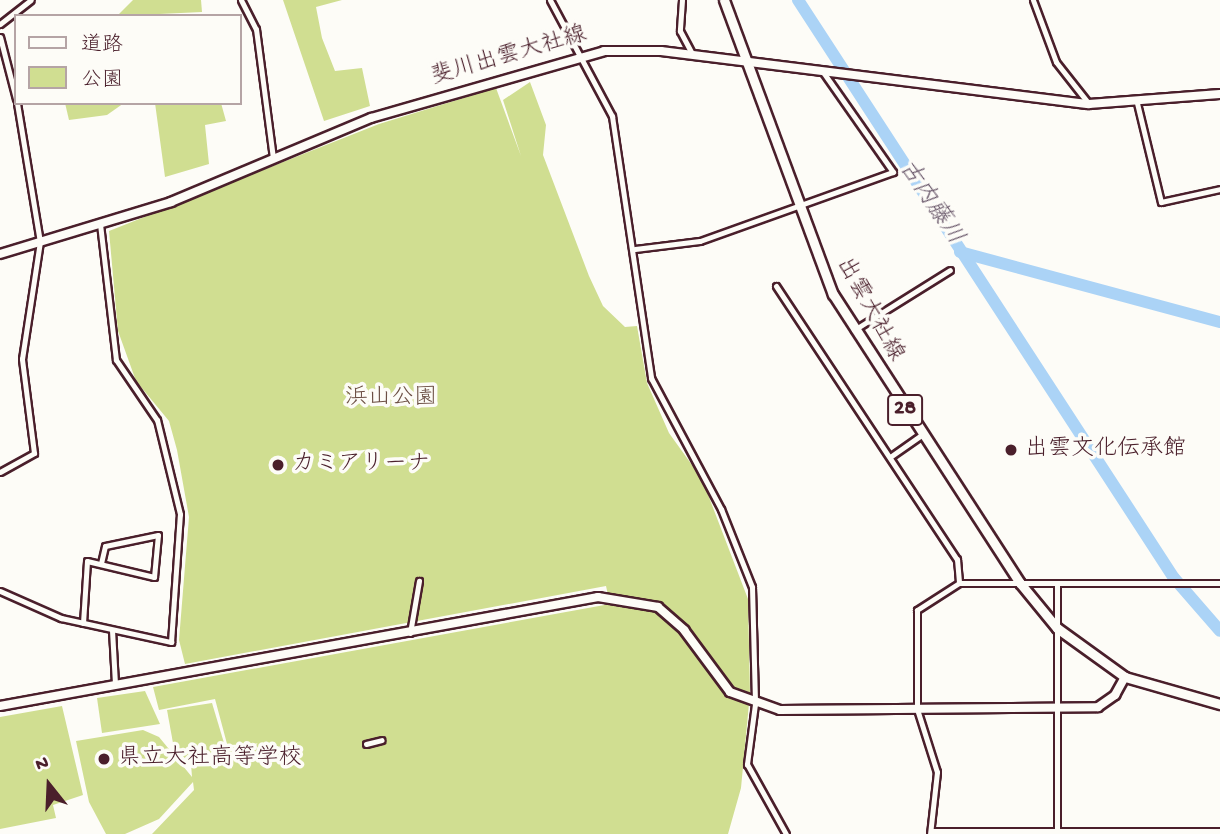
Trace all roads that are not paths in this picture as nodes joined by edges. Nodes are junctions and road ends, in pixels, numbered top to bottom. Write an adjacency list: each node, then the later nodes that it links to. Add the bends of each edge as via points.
1 (31, 0): 7 (street)
2 (240, 0): 18 (street, via 256,29)
3 (551, 0): 10 (street)
4 (682, 0): 9 (street, via 680,31)
5 (724, 0): 11 (main road, 出雲大社線 / 28)
6 (1033, 0): 16 (street, via 1056,62)
7 (0, 24)
8 (0, 37): 13 (street)
9 (692, 54): 10 (main road, 斐川出雲大社線, via 637,49); 11 (main road, 斐川出雲大社線)
10 (576, 55): 18 (main road, 斐川出雲大社線, via 371,118); 23 (street, via 612,116)
11 (746, 61): 12 (main road, 斐川出雲大社線); 20 (main road, 出雲大社線 / 28)
12 (825, 72): 16 (main road, 斐川出雲大社線); 20 (street, via 893,172)
13 (14, 93)
14 (1220, 94): 15 (main road, 斐川出雲大社線)
15 (1137, 103): 16 (main road, 斐川出雲大社線); 19 (street, via 1161,202)
16 (1089, 104)
17 (17, 105): 22 (street)
18 (273, 158): 21 (main road, 斐川出雲大社線)
19 (1220, 189)
20 (800, 204): 23 (street, via 700,241); 27 (main road, 出雲大社線 / 28)
21 (100, 224): 22 (main road, 斐川出雲大社線); 40 (street, via 116,360 157,420 180,514 171,642)
22 (40, 242): 24 (main road, 斐川出雲大社線); 30 (street, via 22,359 34,453)
23 (635, 249): 44 (street, via 637,310 651,378 721,509 752,587)
24 (0, 254)
25 (950, 270): 27 (street)
26 (776, 286): 29 (street)
27 (854, 330): 28 (main road, 出雲大社線 / 28)
28 (922, 435): 29 (street); 34 (main road, 出雲大社線 / 28)
29 (890, 457): 33 (street, via 957,559)
30 (0, 472)
31 (101, 564): 31 (street, via 154,577 158,535 105,546); 38 (street, via 87,561)
32 (419, 581): 41 (street)
33 (959, 583): 34 (street); 48 (street, via 917,610)
34 (1020, 583): 35 (street); 39 (main road, 出雲大社線 / 28)
35 (1057, 583): 36 (street); 39 (street)
36 (1220, 583)
37 (0, 591): 38 (street)
38 (83, 624): 40 (street)
39 (1057, 628): 42 (main road, 出雲大社線 / 28); 47 (street)
40 (112, 631): 43 (street)
41 (410, 634): 43 (main road); 44 (main road, via 598,597 646,601 684,630 717,681)
42 (1125, 677): 45 (main road, 出雲大社線 / 28); 47 (main road, via 1108,703)
43 (115, 684): 46 (main road)
44 (755, 704): 48 (main road); 54 (street, via 747,764)
45 (1220, 704)
46 (0, 706)
47 (1057, 708): 48 (main road); 53 (street)
48 (917, 709): 52 (street, via 937,772)
49 (382, 740): 50 (street)
50 (366, 744)
51 (1220, 831): 53 (street)
52 (931, 833): 53 (street)
53 (1057, 833)
54 (786, 834)

